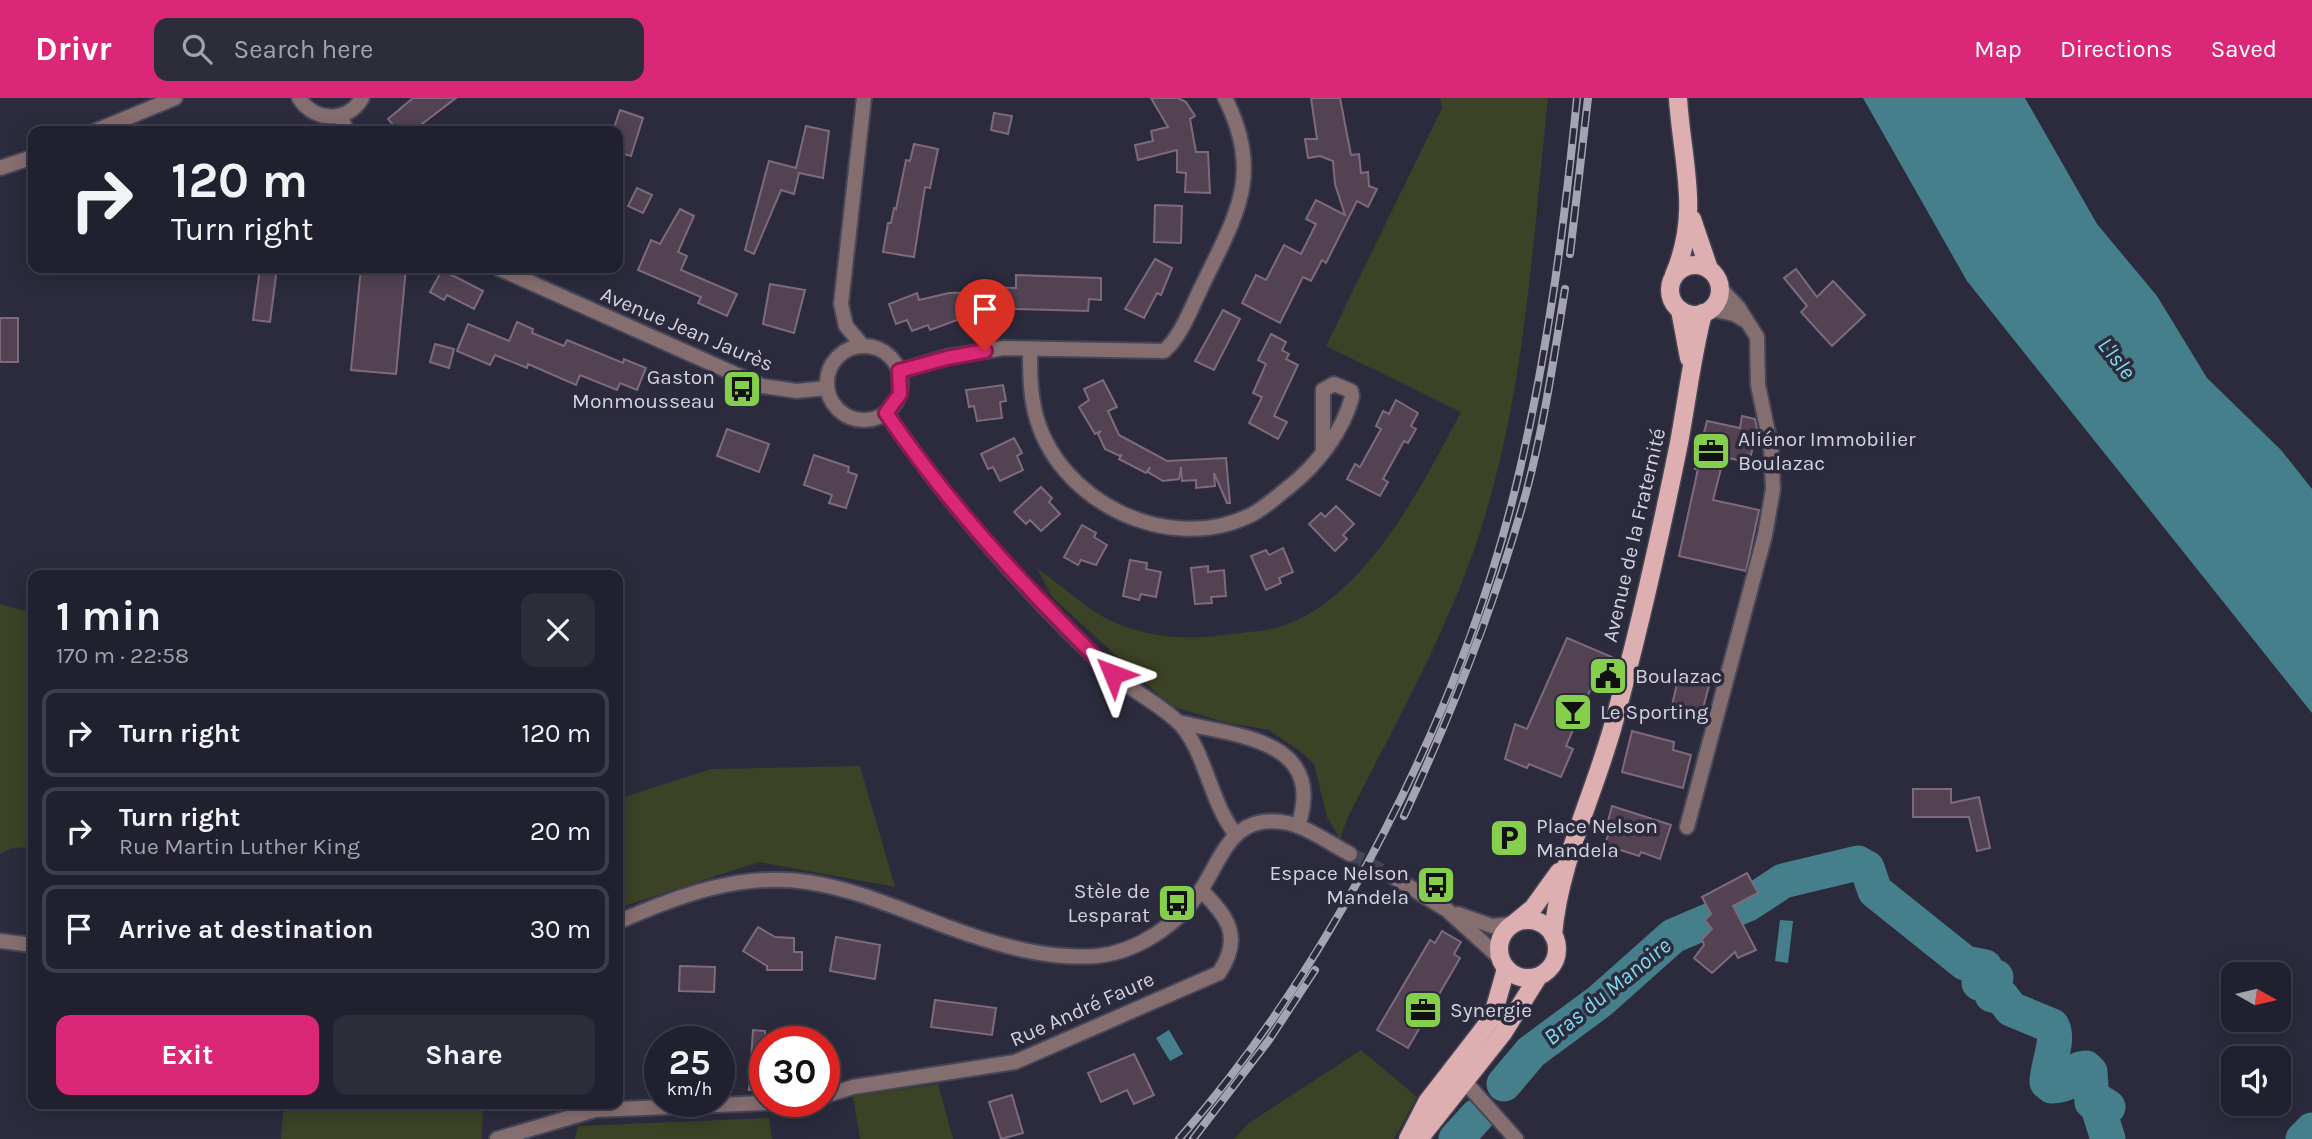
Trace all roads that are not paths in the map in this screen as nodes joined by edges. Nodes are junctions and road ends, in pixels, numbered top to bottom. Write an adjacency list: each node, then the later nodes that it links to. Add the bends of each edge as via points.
1 (175, 98): 8 (street)
2 (299, 98): 7 (street, via 315,114)
3 (362, 98): 7 (street)
4 (864, 98): 20 (street, via 841,304 846,326)
5 (1225, 98): 21 (street, via 1244,142 1241,197 1171,345 1156,353)
6 (1678, 98): 12 (main road)
7 (340, 116): 9 (street)
8 (107, 126)
9 (345, 126)
10 (28, 159): 11 (street)
11 (0, 168)
12 (1690, 216): 13 (main road); 15 (main road, via 1688,238)
13 (1709, 269): 15 (main road, via 1687,266); 16 (main road)
14 (509, 273): 24 (street, Avenue Jean Jaurès, via 762,386 797,391)
15 (1674, 275): 17 (main road, via 1671,298)
16 (1720, 288): 18 (main road); 19 (street)
17 (1680, 310): 18 (main road, via 1695,315); 23 (main road, Avenue de la Fraternité)
18 (1707, 311): 19 (street, via 1734,314); 23 (main road, Avenue de la Fraternité)
19 (1751, 324): 29 (street, via 1757,337 1758,385 1771,447 1773,489 1765,535)
20 (863, 346): 22 (street, via 885,353); 24 (street, via 840,355)
21 (1030, 349): 22 (street, via 1004,348); 26 (street, via 1035,413 1045,439 1093,498 1142,523 1212,527 1250,515 1312,467)
22 (899, 371): 25 (street, via 900,394)
23 (1690, 382): 32 (main road, Avenue de la Fraternité, via 1659,539 1614,723)
24 (827, 388): 25 (street, via 830,399 845,415 866,421)
25 (886, 413): 27 (street, via 990,543 1064,626 1113,674)
26 (1323, 453)
27 (1178, 722): 28 (street, via 1250,738 1281,751 1292,761 1303,786); 30 (street)
28 (1298, 826): 30 (street, via 1261,823); 31 (street)
29 (1687, 827)
30 (1236, 833): 34 (street)
31 (1350, 854)
32 (1569, 857): 37 (main road, via 1533,908); 38 (main road)
33 (1392, 876): 35 (street)
34 (1201, 890): 36 (street, via 1153,936 1133,947 1097,956 1046,954 990,941 876,899 806,882 744,881 662,903); 44 (street, Rue André Faure, via 1230,929 1230,952 1219,973 1015,1062)
35 (1447, 910): 37 (street, via 1492,926); 41 (street)
36 (623, 920)
37 (1513, 924): 38 (main road, via 1531,920); 41 (main road, via 1501,939)
38 (1553, 935): 42 (main road, via 1556,955 1547,972)
39 (0, 941): 40 (street)
40 (28, 944)
41 (1503, 963): 42 (main road, via 1521,978); 43 (main road, via 1492,1018)
42 (1538, 976): 43 (main road, via 1503,1033)
43 (1459, 1075): 49 (main road, via 1427,1102); 50 (main road); 51 (street)
44 (840, 1091)
45 (749, 1104): 47 (street)
46 (619, 1109): 48 (street, via 595,1110)
47 (623, 1109)
48 (497, 1139)
49 (1408, 1139)
50 (1419, 1139)
51 (1516, 1139)

